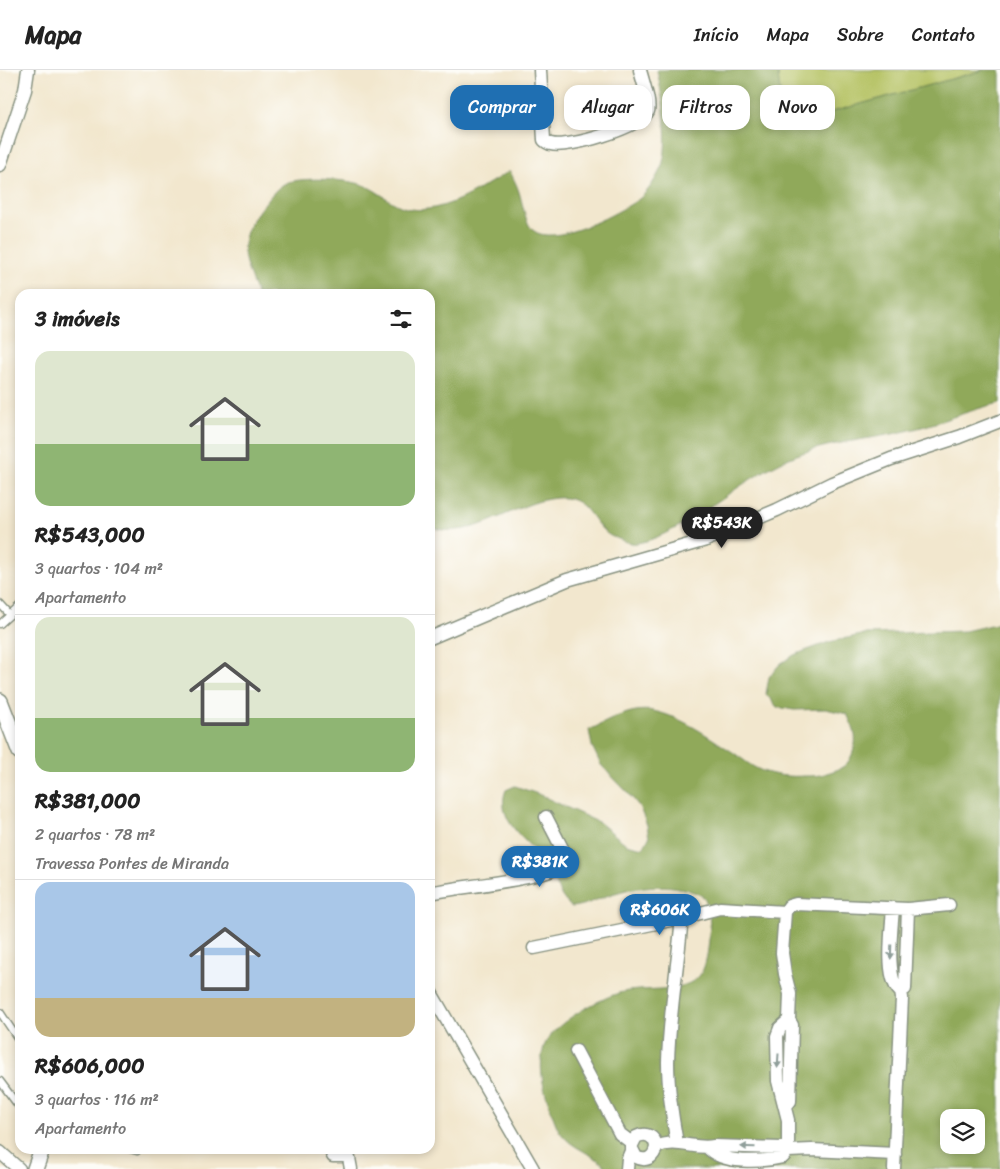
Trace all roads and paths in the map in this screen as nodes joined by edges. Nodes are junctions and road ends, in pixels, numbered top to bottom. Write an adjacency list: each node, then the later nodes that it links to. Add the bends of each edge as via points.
1 (28, 70): 4 (street, via 25,90)
2 (540, 70): 3 (street, via 544,140 550,144 570,144 606,135 647,114 649,107)
3 (640, 70)
4 (0, 165)
5 (1000, 421): 10 (street, via 840,479 706,540 567,580)
6 (0, 604): 8 (lane)
7 (15, 610): 8 (lane)
8 (10, 615): 9 (lane)
9 (0, 624)
10 (435, 636)
11 (0, 701): 12 (street)
12 (15, 739)
13 (546, 817): 14 (street, via 566,856 566,863 561,868)
14 (435, 892)
15 (949, 905): 17 (street)
16 (893, 908): 17 (street); 18 (street, via 796,904); 21 (street, one-way to 21, via 891,969)
17 (908, 909): 21 (street, via 905,989)
18 (785, 912): 19 (street, via 720,908); 30 (street, via 782,953 792,1025 790,1100 786,1106)
19 (681, 918): 20 (street); 28 (street, via 668,1064 670,1105)
20 (534, 948)
21 (901, 992): 34 (street)
22 (435, 1000): 39 (street)
23 (0, 1012): 24 (lane)
24 (15, 1034)
25 (576, 1051): 29 (street, via 620,1134)
26 (0, 1081): 27 (lane)
27 (15, 1101)
28 (677, 1143): 30 (street, via 707,1147 712,1153 749,1161 783,1157); 35 (street, via 665,1144)
29 (631, 1147): 35 (street, via 636,1157 643,1160); 35 (street, via 636,1136 644,1134 651,1137 656,1143); 40 (street)
30 (788, 1151): 34 (street)
31 (0, 1152): 36 (street)
32 (40, 1154): 37 (street)
33 (332, 1154): 38 (street, via 349,1158)
34 (895, 1154): 41 (street)
35 (652, 1158)
36 (19, 1169)
37 (35, 1169)
38 (351, 1169)
39 (533, 1169)
40 (627, 1169)
41 (894, 1169)

